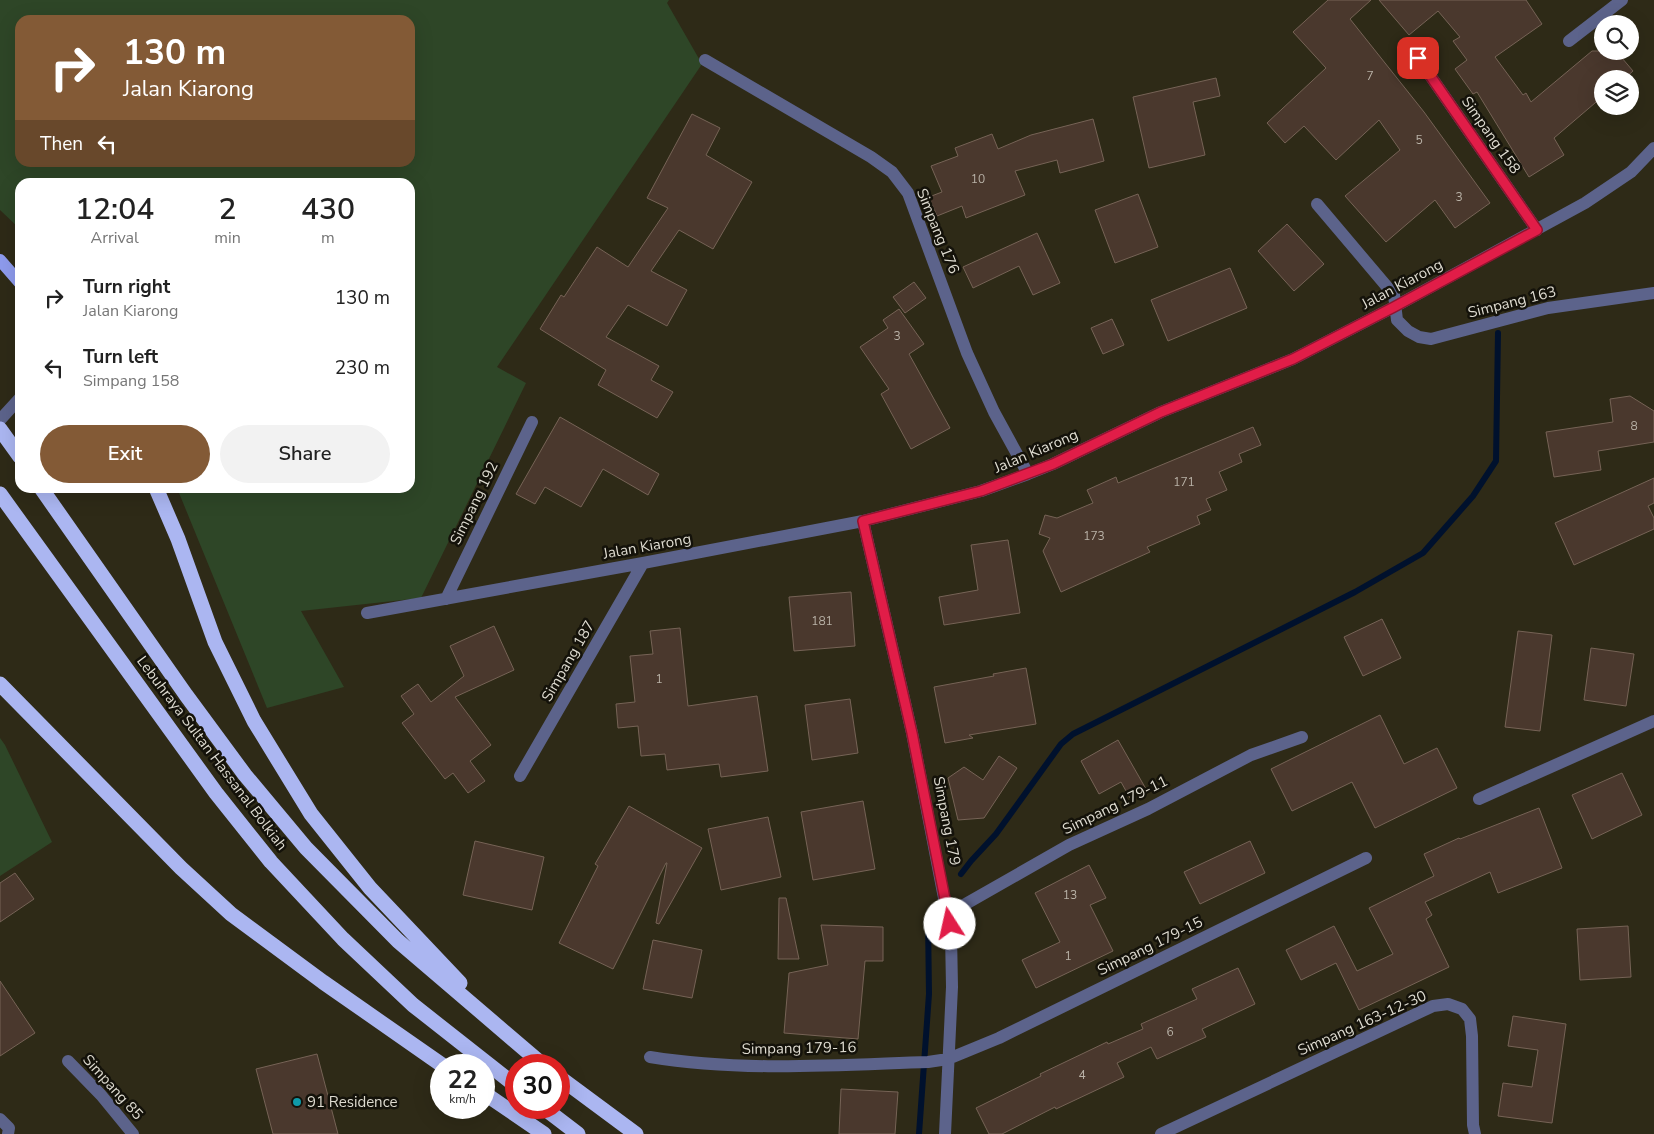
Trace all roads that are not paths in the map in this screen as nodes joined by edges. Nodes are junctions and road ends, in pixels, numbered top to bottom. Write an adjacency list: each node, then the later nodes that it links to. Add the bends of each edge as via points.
1 (1622, 0): 2 (street)
2 (1569, 41)
3 (1418, 58): 7 (street, Simpang 158)
4 (705, 60): 17 (street, Simpang 176, via 892,172 908,194 967,354)
5 (1654, 148): 7 (street, Jalan Kiarong, via 1631,172)
6 (1317, 204): 11 (street, Simpang 163, via 1394,295)
7 (1537, 230): 11 (street, Jalan Kiarong)
8 (0, 260): 9 (main road)
9 (15, 277)
10 (1654, 293): 11 (street, Simpang 163, via 1548,308 1431,340 1408,331 1397,320)
11 (1394, 307): 17 (street, Jalan Kiarong, via 1293,359 1161,412)
12 (15, 404): 13 (street)
13 (0, 420)
14 (532, 422): 23 (street, Simpang 192)
15 (0, 429): 16 (highway)
16 (15, 450)
17 (1028, 474): 21 (street, Jalan Kiarong, via 972,494)
18 (45, 493): 32 (highway, Lebuhraya Sultan Hassanal Bolkiah, via 186,695 306,848 398,941)
19 (158, 493): 32 (highway, via 215,642 254,721 311,814 370,888)
20 (0, 494): 38 (highway, Lebuhraya Sultan Hassanal Bolkiah, via 216,793 272,862 343,939 413,1005)
21 (863, 521): 22 (street, Jalan Kiarong); 31 (street, Simpang 179, via 912,733)
22 (644, 563): 23 (street, Jalan Kiarong); 28 (street, Simpang 187)
23 (446, 599): 24 (street, Jalan Kiarong)
24 (367, 613)
25 (0, 684): 34 (highway, via 181,868 231,914)
26 (1654, 721): 29 (street)
27 (1302, 737): 31 (street, Simpang 179-11, via 1251,755 1148,809 1069,845)
28 (520, 776)
29 (1479, 799)
30 (1366, 858): 36 (street, Simpang 179-15, via 999,1038)
31 (948, 914): 36 (street, Simpang 179, via 952,988)
32 (517, 1044): 33 (highway, Lebuhraya Sultan Hassanal Bolkiah)
33 (529, 1054)
34 (430, 1057)
35 (650, 1057): 36 (street, Simpang 179-16, via 724,1065)
36 (948, 1059): 48 (street, Simpang 179)
37 (68, 1061): 44 (street, Simpang 85)
38 (505, 1077)
39 (570, 1086): 47 (highway)
40 (495, 1101): 45 (highway)
41 (0, 1119): 43 (street, via 9,1128)
42 (558, 1119): 46 (highway)
43 (8, 1134)
44 (133, 1134)
45 (544, 1134)
46 (578, 1134)
47 (636, 1134)
48 (945, 1134)
49 (1161, 1134): 50 (street, Simpang 163-12-30, via 1433,1006 1448,1004 1462,1008 1470,1019 1472,1125)
50 (1475, 1134)

